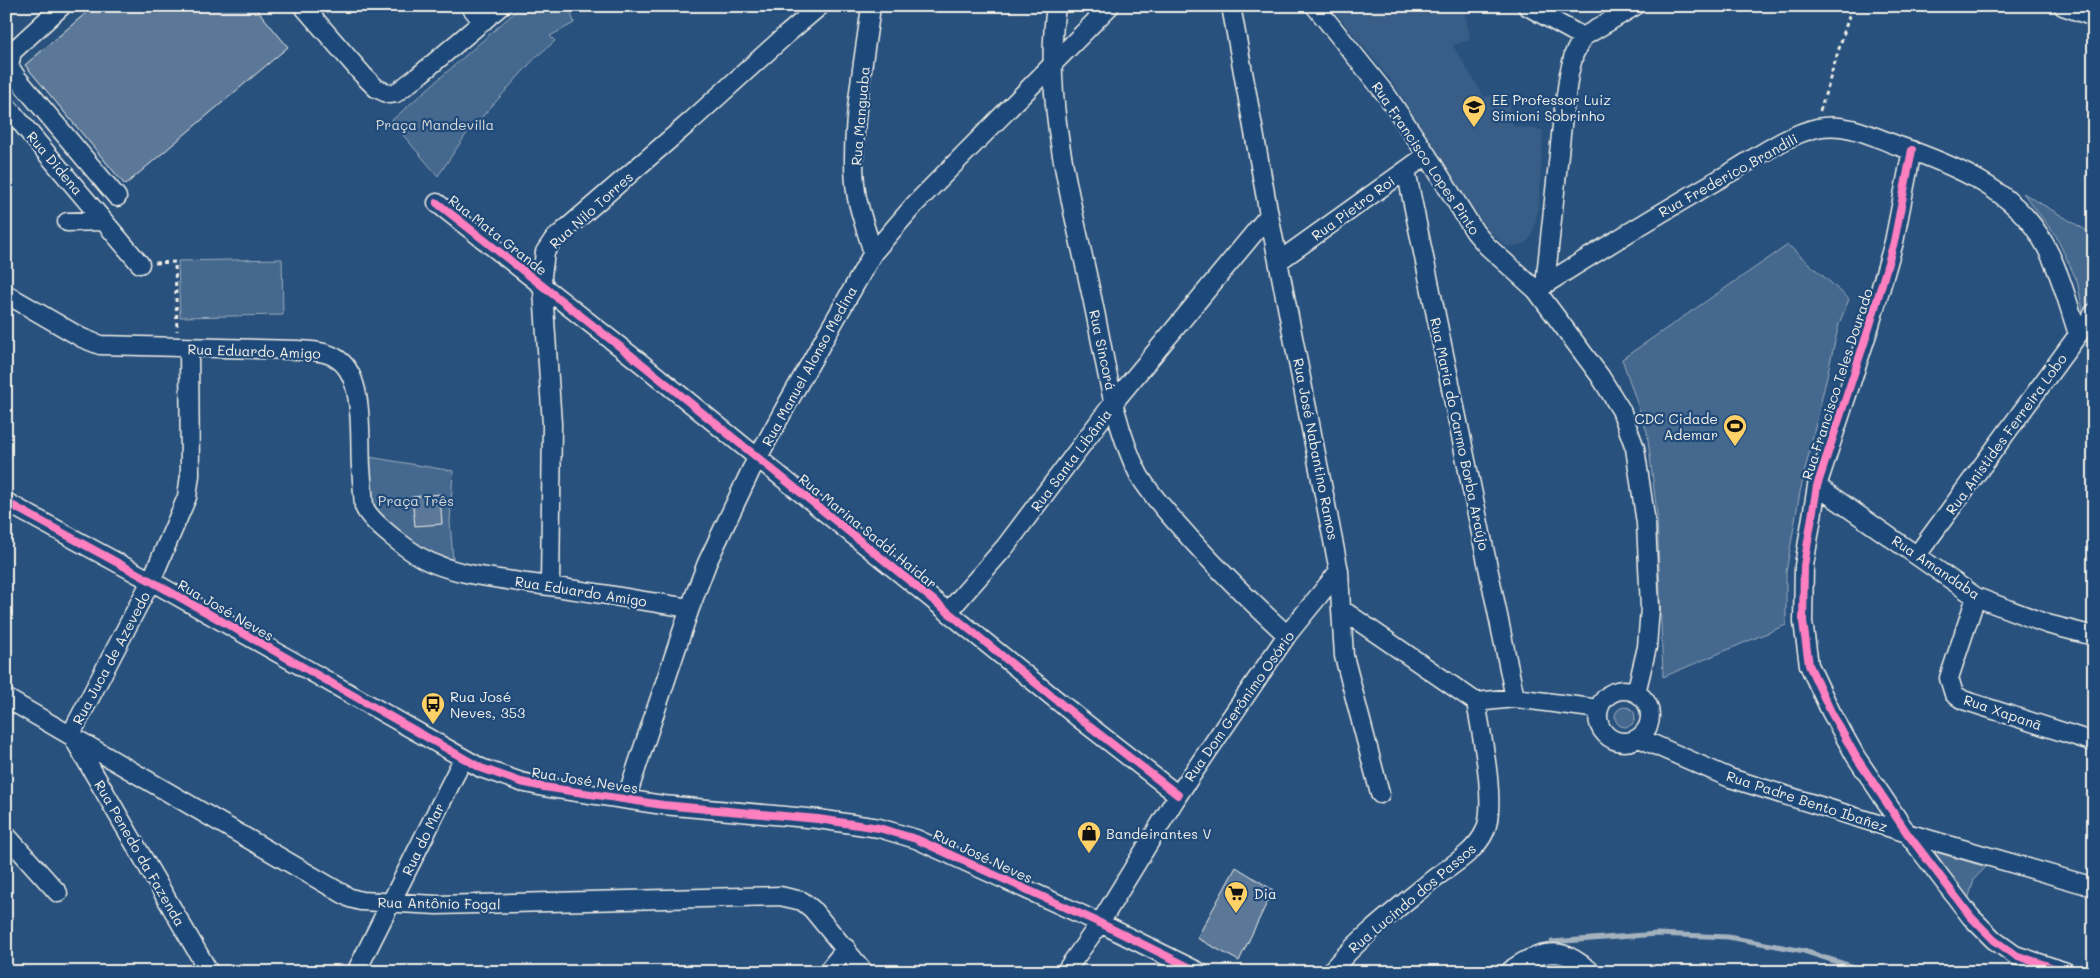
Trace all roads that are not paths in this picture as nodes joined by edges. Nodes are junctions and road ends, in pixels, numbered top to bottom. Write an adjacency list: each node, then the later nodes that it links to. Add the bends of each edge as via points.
1 (62, 6): 14 (street)
2 (303, 6): 16 (street, via 376,88 389,94 396,93 417,77)
3 (470, 6): 16 (street)
4 (501, 6): 16 (street)
5 (820, 6): 31 (street, Rua Nilo Torres, via 553,240 542,265)
6 (871, 6): 28 (street, Rua Manguaba, via 858,106 855,175 857,197)
7 (1056, 6): 18 (street, Rua Sincorá)
8 (1110, 6): 18 (street, Rua Manuel Alonso Medina)
9 (1231, 6): 25 (street, Rua José Nabantino Ramos)
10 (1315, 6): 21 (street, Rua Francisco Lopes Pinto, via 1388,97)
11 (1527, 6): 17 (street)
12 (1635, 6): 17 (street)
13 (2063, 6): 15 (street)
14 (41, 13): 23 (street, via 12,52 9,66)
15 (2094, 17)
16 (483, 22)
17 (1583, 37): 32 (street, via 1569,74)
18 (1052, 67): 28 (street, Rua Manuel Alonso Medina, via 915,204); 37 (street, Rua Sincorá, via 1058,133)
19 (6, 105): 26 (street, Rua Didena)
20 (1912, 150): 32 (street, Rua Frederico Brandili, via 1845,126 1814,128 1784,141 1656,215); 35 (street, Rua Frederico Brandili, via 1983,182 2023,214 2044,242); 39 (street, Rua Francisco Teles Dourado, via 1891,252)
21 (1427, 155): 22 (street, Rua Pietro Roi); 32 (street, Rua Francisco Lopes Pinto, via 1475,232 1487,246)
22 (1406, 170): 29 (street, Rua Pietro Roi); 53 (street, Rua Maria do Carmo Borba Araújo)
23 (117, 197)
24 (437, 203): 31 (street, Rua Mata Grande)
25 (1269, 215): 29 (street, Rua José Nabantino Ramos); 37 (street, Rua Santa Libânia)
26 (104, 221): 27 (street); 30 (street, Rua Didena)
27 (67, 222)
28 (874, 254): 38 (street, Rua Manuel Alonso Medina)
29 (1279, 261): 42 (street, Rua José Nabantino Ramos)
30 (140, 264)
31 (543, 287): 38 (street, Rua Marina Saddi Haidar); 44 (street, Rua Nilo Torres, via 552,424)
32 (1540, 288): 51 (street, Rua Francisco Lopes Pinto, via 1621,410 1635,448 1646,523 1650,608 1647,646)
33 (6, 294): 36 (street, Rua Eduardo Amigo, via 91,342 107,346)
34 (2092, 319): 35 (street, Rua Anistides Ferreira Lobo)
35 (2078, 334): 41 (street, Rua Anistides Ferreira Lobo)
36 (183, 348): 43 (street, Rua Juca de Azevedo, via 190,476 187,497); 44 (street, Rua Eduardo Amigo, via 298,350 320,352 338,359 348,370 355,387 367,514 430,562 494,579)
37 (1114, 402): 48 (street, Rua Santa Libânia, via 1005,547); 49 (street, Rua Sincorá, via 1128,450 1140,476 1160,504 1206,556)
38 (758, 458): 46 (street, Rua Manuel Alonso Medina, via 707,563); 48 (street, Rua Marina Saddi Haidar)
39 (1817, 486): 41 (street, Rua Amandaba); 63 (street, Rua Francisco Teles Dourado, via 1804,566 1803,622 1809,664 1856,757)
40 (6, 502): 43 (street, Rua José Neves)
41 (1917, 555): 45 (street, Rua Amandaba)
42 (1339, 571): 47 (street, Rua José Nabantino Ramos); 49 (street, Rua Dom Gerônimo Osório)
43 (151, 581): 56 (street, Rua Juca de Azevedo); 59 (street, Rua José Neves)
44 (550, 586): 46 (street, Rua Eduardo Amigo)
45 (1976, 597): 50 (street, Rua Amandaba, via 2048,624); 58 (street, Rua Xapanã, via 1949,678 1954,694 1963,700)
46 (690, 608): 62 (street, Rua Manuel Alonso Medina)
47 (1341, 609): 54 (street); 60 (street, Rua José Nabantino Ramos, via 1344,656)
48 (948, 612): 61 (street, Rua Marina Saddi Haidar)
49 (1287, 636): 61 (street, Rua Dom Gerônimo Osório)
50 (2094, 636)
51 (1636, 693): 55 (street, via 1628,690 1610,694); 57 (street, via 1644,699 1650,715 1645,732)
52 (6, 698): 56 (street, Rua Antônio Fogal)
53 (1515, 698): 54 (street); 55 (street)
54 (1476, 702): 76 (street, Rua Lucindo dos Passos, via 1487,767 1485,831 1469,851 1362,937)
55 (1599, 709): 57 (street, via 1600,727 1613,740 1630,742)
56 (71, 734): 67 (street, Rua Antônio Fogal, via 350,898); 70 (street, Rua Penedo da Fazenda)
57 (1639, 738): 63 (street, Rua Padre Bento Ibañez, via 1730,778)
58 (2094, 742)
59 (463, 759): 62 (street, Rua José Neves, via 520,782); 67 (street, Rua do Mar)
60 (1380, 794)
61 (1178, 795): 68 (street, Rua Dom Gerônimo Osório)
62 (626, 800): 68 (street, Rua José Neves, via 878,828 916,839)
63 (1907, 833): 65 (street, Rua Padre Bento Ibañez); 79 (street, Rua Francisco Teles Dourado, via 1971,916 1994,940 2015,955)
64 (6, 836): 66 (street)
65 (2094, 887)
66 (58, 893)
67 (391, 904): 69 (street, Rua Antônio Fogal, via 780,896 802,902 812,909); 71 (street, Rua do Mar)
68 (1100, 923): 74 (street, Rua Dom Gerônimo Osório); 75 (street, Rua José Neves)
69 (846, 948): 72 (street); 73 (street, Rua Antônio Fogal)
70 (209, 972)
71 (356, 972)
72 (827, 972)
73 (864, 972)
74 (1065, 972)
75 (1199, 972)
76 (1330, 972)
77 (1509, 972): 78 (street, via 1530,960 1563,954)
78 (1592, 972)
79 (2066, 972)

